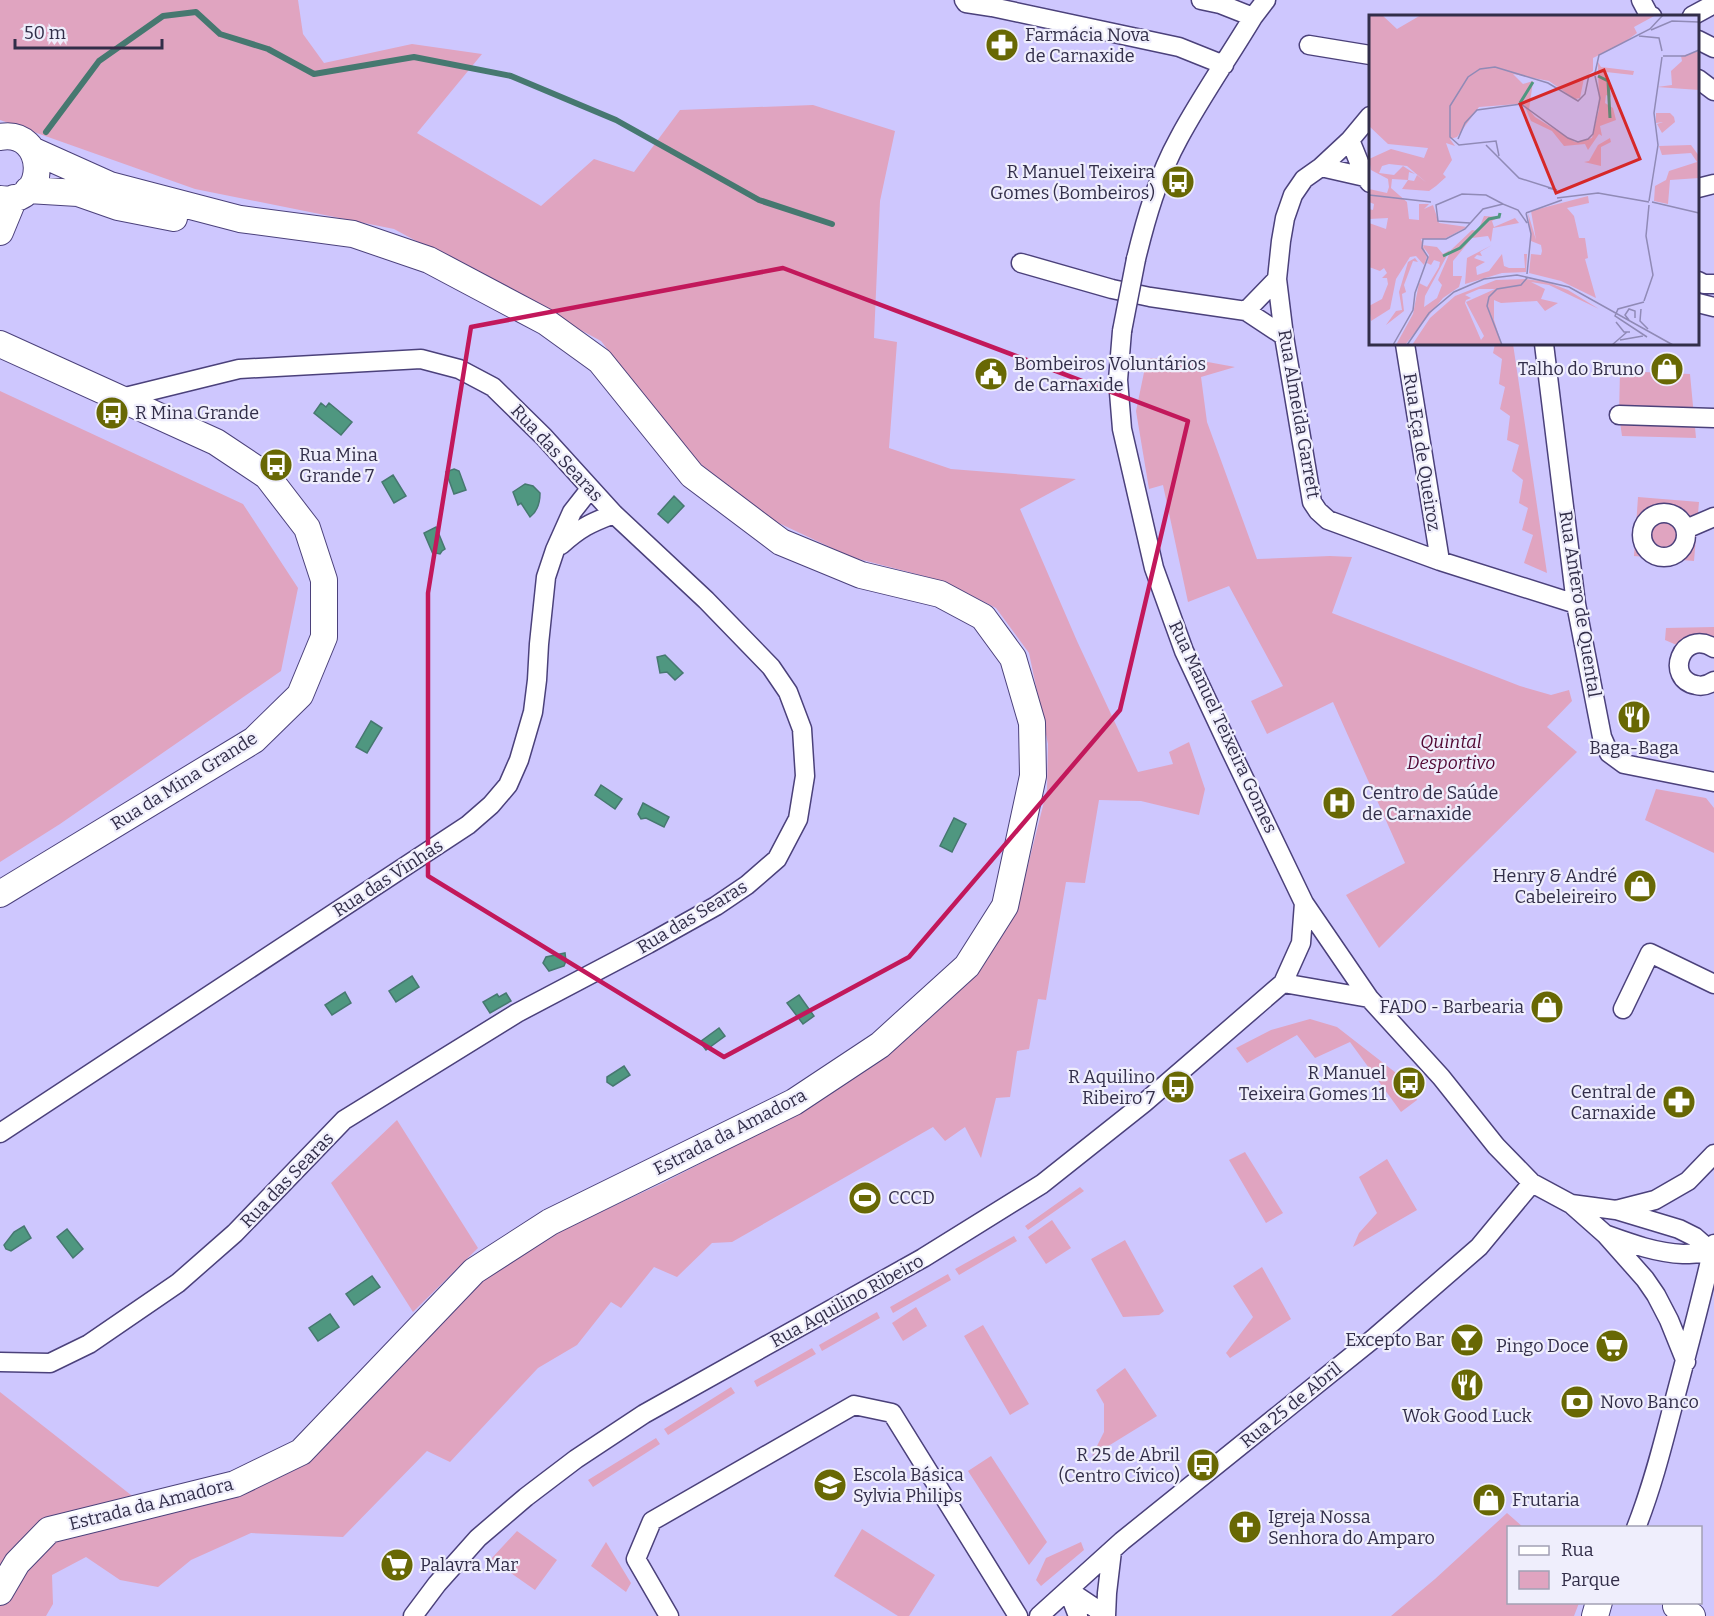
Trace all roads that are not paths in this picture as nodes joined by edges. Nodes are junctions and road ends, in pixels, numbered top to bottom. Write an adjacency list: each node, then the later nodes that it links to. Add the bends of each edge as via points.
1 (964, 0): 13 (street, via 1179,47)
2 (1201, 0): 8 (street)
3 (1266, 0): 8 (street, Rua Manuel Teixeira Gomes)
4 (1641, 0): 6 (street)
5 (1714, 4): 7 (street)
6 (1648, 15)
7 (1694, 15)
8 (1253, 17): 13 (street, Rua Manuel Teixeira Gomes)
9 (1699, 40): 11 (street)
10 (1309, 45): 12 (street)
11 (1714, 48)
12 (1369, 55)
13 (1224, 65): 52 (street, Rua Manuel Teixeira Gomes, bridge, via 1178,139 1147,215 1122,331 1118,380 1122,429 1154,568 1184,651)
14 (1699, 79): 15 (street)
15 (1714, 91)
16 (1369, 118): 18 (street, Rua Almeida Garrett)
17 (2, 136): 19 (street, Estrada da Amadora, via 25,142)
18 (1350, 140): 20 (street, Rua Almeida Garrett); 21 (street)
19 (32, 150): 24 (street, via 37,160 35,182); 25 (street, Estrada da Amadora, via 110,185)
20 (1321, 167): 21 (street); 28 (street, Rua Almeida Garrett, via 1304,179 1293,195 1285,218)
21 (1368, 180)
22 (1714, 184): 23 (street)
23 (1699, 188)
24 (14, 196): 25 (street, Estrada da Amadora, via 78,193 118,207 189,221); 26 (street)
25 (240, 219): 71 (street, Estrada da Amadora, via 353,234 429,260 546,322 600,361 692,475 781,542 861,575 940,594 982,617 1013,658 1032,723 1033,776 1005,906 968,966 879,1045 794,1102 550,1222 474,1271 301,1452 235,1484 49,1530 17,1563)
26 (0, 232)
27 (1021, 263): 33 (street, via 1150,297)
28 (1277, 279): 33 (street); 34 (street, Rua Almeida Garrett)
29 (1699, 282): 30 (street)
30 (1714, 284)
31 (1699, 303): 32 (street)
32 (1714, 307)
33 (1246, 310): 34 (street)
34 (1284, 336): 46 (street, Rua Almeida Garrett, via 1312,502 1318,511 1328,520)
35 (0, 344): 38 (street, Rua da Mina Grande)
36 (1405, 345): 46 (street, Rua Eça de Queiroz)
37 (1544, 345): 47 (street, Rua Antero de Quental)
38 (117, 399): 41 (street, Rua das Searas, via 239,369 421,359 459,369 493,387); 51 (street, Rua da Mina Grande, via 216,442 267,476 307,528 324,580 324,637 300,695 254,740)
39 (1619, 415): 40 (street)
40 (1714, 418)
41 (590, 489): 42 (street, Rua das Searas); 45 (street, Rua das Vinhas, via 572,512)
42 (614, 513): 45 (street, via 578,530); 64 (street, Rua das Searas, via 714,608 771,667 788,692 802,729 805,776 798,819 777,859 716,906 517,1013 344,1120 235,1233 178,1283 89,1344 50,1363)
43 (1714, 517): 44 (street)
44 (1686, 529)
45 (555, 550): 57 (street, Rua das Vinhas, via 546,577 533,712 508,785 491,805 468,825)
46 (1440, 561): 47 (street, Rua Almeida Garrett)
47 (1576, 604): 50 (street, Rua Antero de Quental, via 1602,737 1609,753 1624,764)
48 (1714, 647): 49 (street, via 1692,644 1681,654 1679,668 1692,684 1706,686)
49 (1714, 681)
50 (1714, 782)
51 (0, 894)
52 (1304, 903): 53 (street, Rua Aquilino Ribeiro, via 1301,943); 55 (street, Rua Manuel Teixeira Gomes)
53 (1283, 982): 55 (street); 72 (street, Rua Aquilino Ribeiro, via 1144,1103 1042,1184 924,1258 644,1414 576,1459 478,1538)
54 (1714, 984): 56 (street, via 1650,953)
55 (1369, 998): 59 (street, Rua Manuel Teixeira Gomes)
56 (1623, 1009)
57 (0, 1133)
58 (1714, 1154): 61 (street, Rua Manuel Teixeira Gomes, via 1688,1181 1655,1200)
59 (1532, 1183): 60 (street, Rua Manuel Teixeira Gomes); 69 (street, Rua 25 de Abril, via 1479,1247)
60 (1571, 1204): 61 (street, Rua Manuel Teixeira Gomes); 62 (street, Rua Manuel Teixeira Gomes)
61 (1616, 1210): 63 (street, Rua Manuel Teixeira Gomes, via 1679,1229)
62 (1606, 1235): 63 (street, Rua Manuel Teixeira Gomes, via 1659,1251 1684,1254); 65 (street, Rua Manuel Teixeira Gomes, via 1656,1295)
63 (1713, 1248): 65 (street)
64 (0, 1362)
65 (1686, 1362): 66 (street)
66 (1647, 1500): 67 (street); 68 (street)
67 (1635, 1526)
68 (1648, 1526)
69 (1112, 1551): 70 (street, Rua 25 de Abril); 77 (street)
70 (1068, 1590): 75 (street, Rua 25 de Abril); 76 (street); 77 (street)
71 (0, 1592)
72 (413, 1616)
73 (669, 1616): 74 (street, via 636,1558 652,1521 854,1405 892,1413)
74 (1017, 1616)
75 (1039, 1616)
76 (1078, 1616)
77 (1105, 1616)

